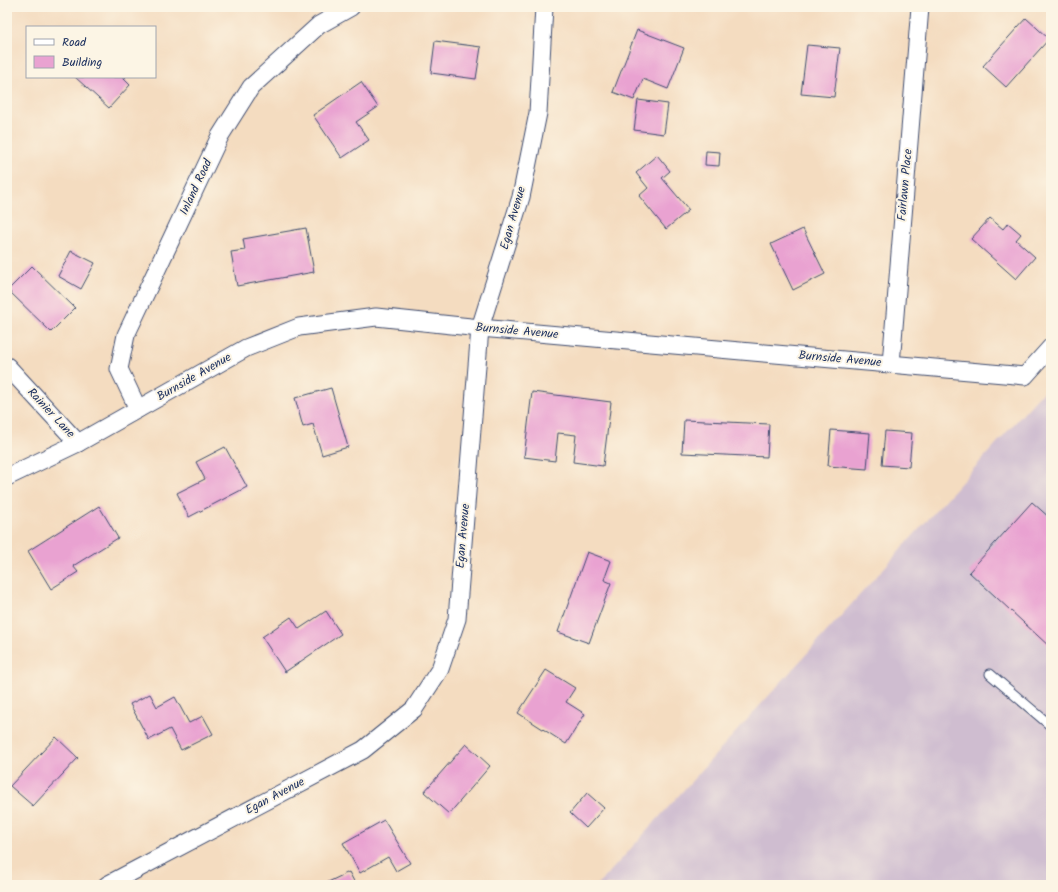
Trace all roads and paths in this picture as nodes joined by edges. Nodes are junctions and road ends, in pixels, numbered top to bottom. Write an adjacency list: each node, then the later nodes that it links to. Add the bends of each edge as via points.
1 (351, 7): 8 (street, Inland Road, via 319,25 251,87 220,136 126,335 119,369)
2 (544, 7): 4 (street, Egan Avenue, via 538,114 521,197)
3 (920, 7): 6 (street, Fairlawn Place)
4 (480, 328): 6 (street, Burnside Avenue); 8 (street, Burnside Avenue, via 376,317 299,327 246,348); 13 (street, Egan Avenue, via 457,619 440,668 414,709 364,750)
5 (1051, 347): 6 (street, Burnside Avenue, via 1025,376)
6 (891, 364)
7 (7, 366): 9 (street, Rainier Lane)
8 (138, 409): 9 (street, Burnside Avenue)
9 (78, 443): 10 (street, Burnside Avenue)
10 (7, 477)
11 (990, 674): 12 (lane)
12 (1051, 726)
13 (107, 885)

